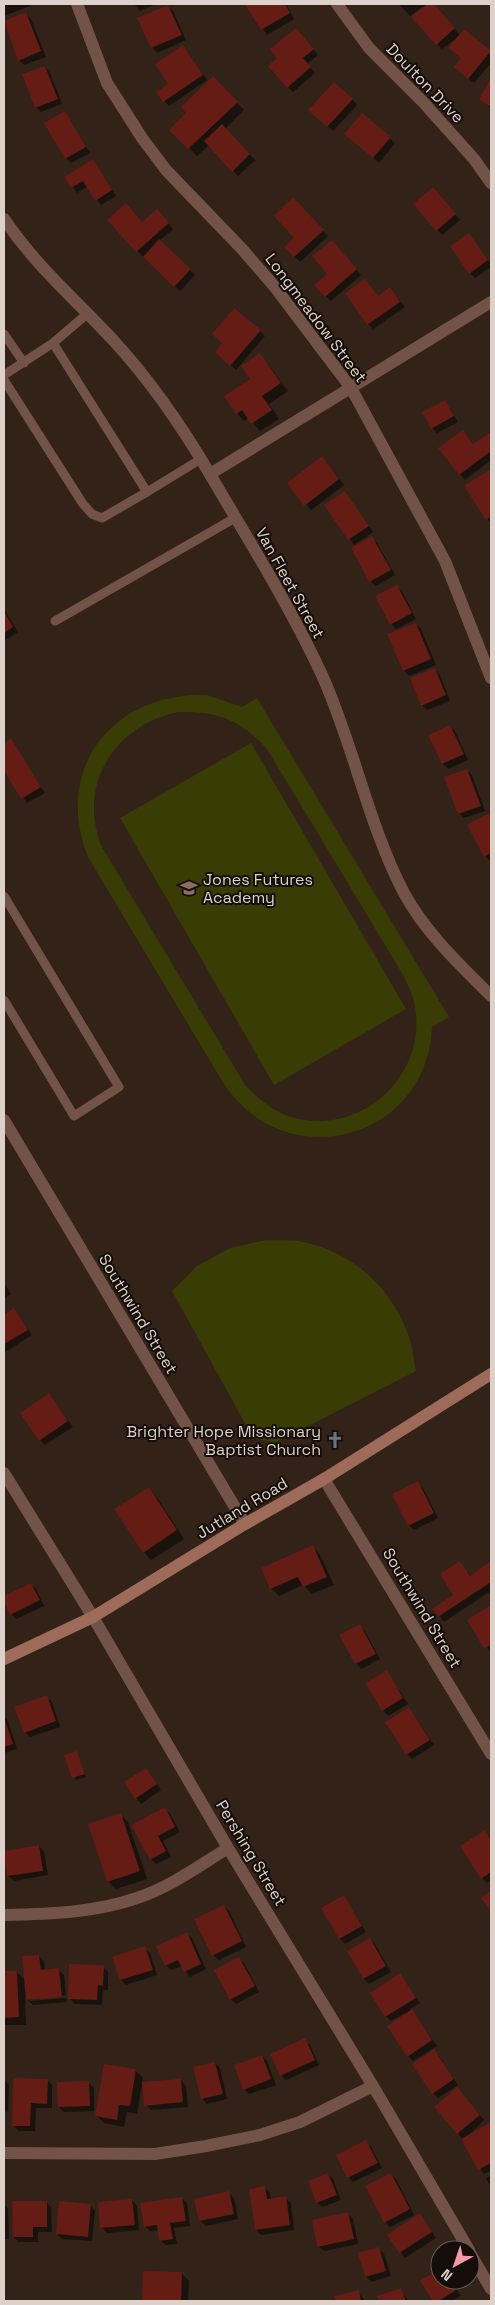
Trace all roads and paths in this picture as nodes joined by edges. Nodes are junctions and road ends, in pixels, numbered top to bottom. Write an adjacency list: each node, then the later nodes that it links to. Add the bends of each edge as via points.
1 (77, 4): 12 (street, Longmeadow Street, via 107,83 142,138 166,170 274,286)
2 (337, 4): 3 (street, Doulton Drive, via 369,48 468,152)
3 (491, 184)
4 (4, 219): 6 (street, Van Fleet Street, via 53,281)
5 (491, 302): 12 (street)
6 (87, 314): 8 (lane); 13 (street, Van Fleet Street, via 145,378)
7 (4, 334): 9 (lane)
8 (53, 344): 9 (lane); 15 (lane)
9 (24, 363): 10 (lane)
10 (4, 375)
11 (4, 380): 15 (lane, via 92,514 102,518)
12 (351, 388): 14 (street); 18 (street, Longmeadow Street, via 445,561)
13 (201, 459): 14 (street, Van Fleet Street); 15 (lane)
14 (210, 474): 16 (street, Van Fleet Street)
15 (147, 492)
16 (235, 518): 17 (lane); 20 (street, Van Fleet Street, via 292,616 322,677 390,864 406,895 433,934)
17 (55, 621)
18 (491, 678)
19 (4, 896): 21 (lane, via 119,1087 74,1116)
20 (491, 996)
21 (4, 1000)
22 (4, 1120): 26 (street, Southwind Street)
23 (491, 1374): 25 (street, Jutland Road)
24 (4, 1473): 27 (street, Pershing Street)
25 (324, 1479): 26 (street, Jutland Road); 29 (street, Southwind Street)
26 (245, 1524): 27 (street, Jutland Road)
27 (93, 1617): 28 (street, Jutland Road); 30 (street, Pershing Street)
28 (4, 1659)
29 (491, 1754)
30 (228, 1848): 31 (street, via 170,1883 137,1898 91,1910); 32 (street, Pershing Street)
31 (4, 1915)
32 (373, 2086): 33 (street, via 300,2122 260,2135 206,2146 155,2154); 34 (street, Pershing Street)
33 (4, 2154)
34 (463, 2240)
35 (480, 2270): 36 (street, Pershing Street)
36 (491, 2289)

